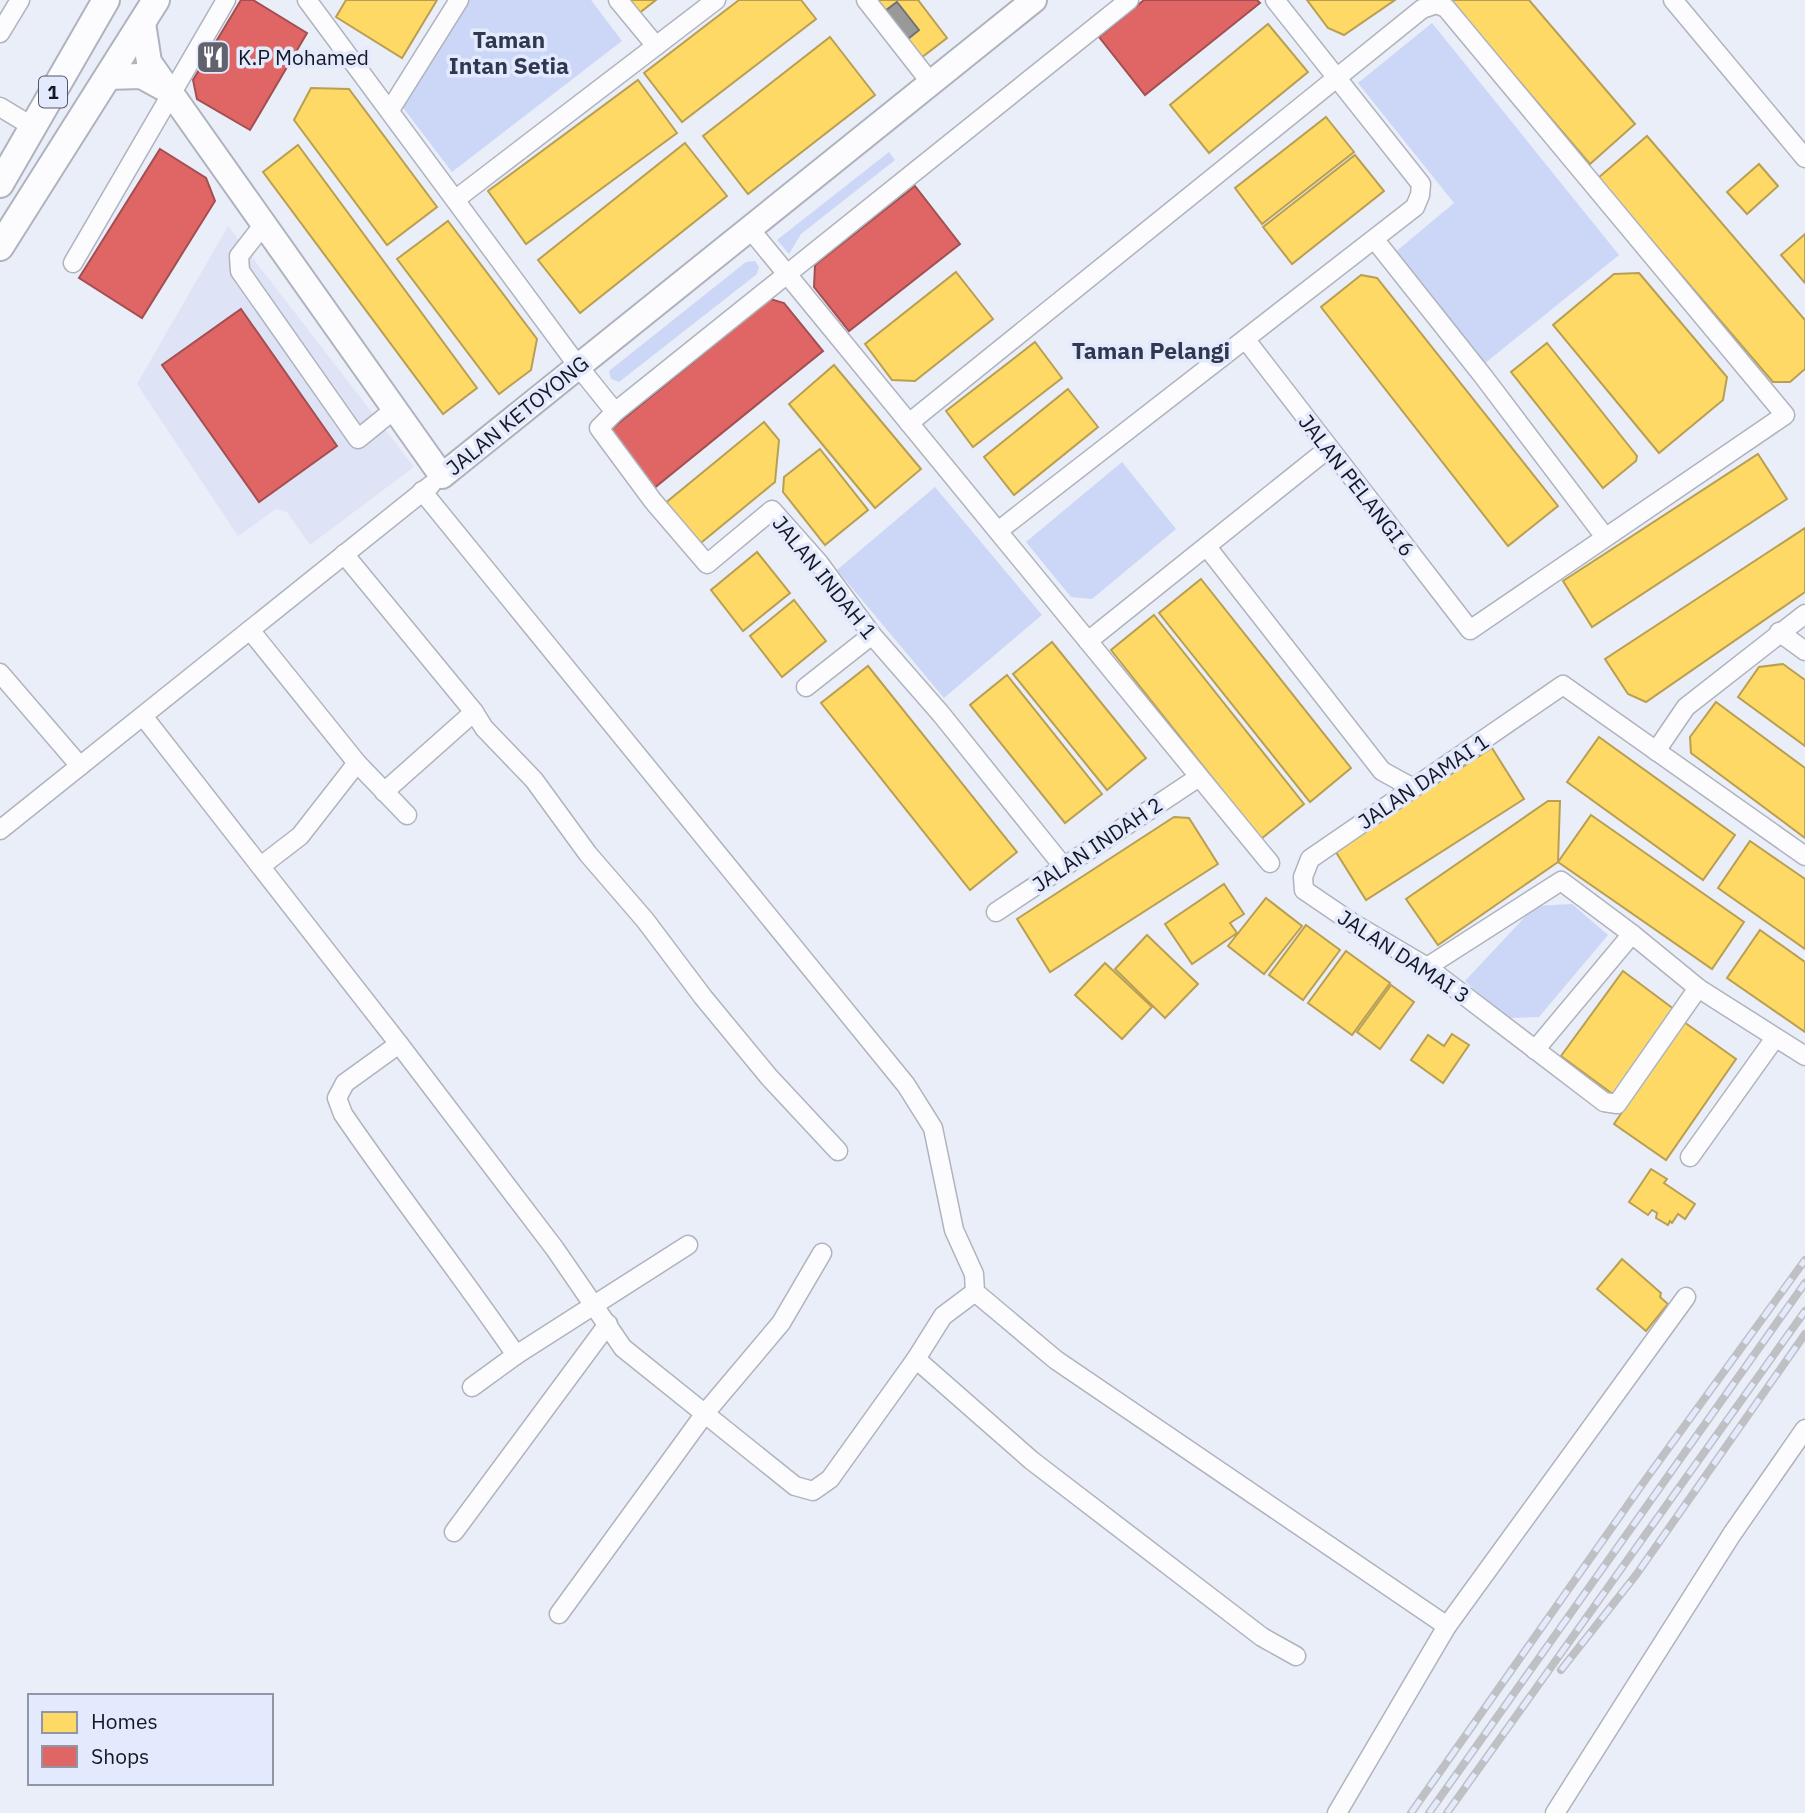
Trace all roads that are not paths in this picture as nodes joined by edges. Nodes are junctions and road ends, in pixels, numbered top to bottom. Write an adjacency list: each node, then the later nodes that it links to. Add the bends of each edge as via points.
1 (20, 0): 14 (street)
2 (106, 0): 22 (main road, 1)
3 (226, 0): 19 (street)
4 (307, 0): 21 (street)
5 (459, 0): 21 (street)
6 (618, 0): 15 (street)
7 (716, 0): 15 (street)
8 (866, 0): 18 (street)
9 (1034, 0): 18 (street, JALAN KETOYONG)
10 (1129, 0): 31 (street)
11 (1275, 0): 17 (street)
12 (1672, 0): 23 (street)
13 (149, 11): 16 (main road, 1); 19 (street, via 149,62)
14 (0, 33)
15 (656, 46): 25 (street)
16 (107, 77): 19 (street, via 141,76); 29 (main road, 1)
17 (1337, 78): 28 (street, via 1421,184 1415,207); 36 (street); 41 (street, via 1422,9 1436,4 1446,8 1785,415)
18 (931, 83): 27 (street, JALAN KETOYONG)
19 (172, 93): 26 (street); 30 (street)
20 (0, 107): 22 (street)
21 (390, 110): 25 (street)
22 (33, 127): 24 (main road, 1)
23 (1805, 158)
24 (0, 184)
25 (456, 199): 33 (street)
26 (264, 224): 34 (street); 34 (street, via 239,256 240,271 358,439)
27 (750, 229): 31 (street); 33 (street, JALAN KETOYONG)
28 (1375, 240): 32 (street); 41 (street)
29 (0, 247)
30 (73, 263)
31 (787, 274): 35 (street); 36 (street)
32 (1246, 340): 37 (street, JALAN PELANGI 6); 40 (street)
33 (579, 366): 35 (street); 38 (street, JALAN KETOYONG)
34 (395, 410): 38 (street)
35 (615, 412): 47 (street, JALAN INDAH 1, via 599,428 707,564 772,510 819,563)
36 (909, 423): 40 (street)
37 (1329, 449): 41 (street, JALAN PELANGI 6, via 1470,629); 42 (street)
38 (442, 476): 39 (street, JALAN KETOYONG)
39 (422, 491): 43 (street, JALAN KETOYONG); 79 (street, via 906,1085 933,1129 954,1230 974,1274)
40 (999, 531): 48 (street)
41 (1605, 537)
42 (1207, 547): 48 (street); 58 (street, via 1382,771)
43 (344, 554): 45 (street, JALAN KETOYONG); 52 (street)
44 (1805, 614): 46 (street)
45 (250, 629): 53 (street, JALAN KETOYONG); 55 (street)
46 (1779, 632): 49 (street); 54 (street, via 1686,707)
47 (872, 635): 51 (street); 65 (street, JALAN INDAH 1)
48 (1088, 641): 57 (street)
49 (1805, 651)
50 (0, 673): 56 (street)
51 (806, 687)
52 (474, 712): 59 (street); 75 (street, via 484,729 534,780 588,854 769,1077)
53 (143, 716): 56 (street, JALAN KETOYONG); 64 (street)
54 (1656, 751): 58 (street, JALAN DAMAI 1, via 1563,685); 62 (street)
55 (357, 763): 59 (street); 64 (street, via 300,836)
56 (80, 766): 61 (street, JALAN KETOYONG)
57 (1199, 777): 63 (street); 65 (street, JALAN INDAH 2)
58 (1413, 788): 66 (street, JALAN DAMAI 1, via 1310,859)
59 (384, 792): 60 (street)
60 (407, 815)
61 (0, 830)
62 (1805, 856)
63 (1270, 863)
64 (261, 866): 72 (street)
65 (1063, 866): 67 (street, JALAN INDAH 2)
66 (1304, 890): 69 (street, JALAN DAMAI 3)
67 (996, 912)
68 (1632, 934): 69 (street, via 1561,881); 70 (street); 73 (street)
69 (1427, 967): 73 (street, JALAN DAMAI 3)
70 (1698, 988): 71 (street); 73 (street, JALAN DAMAI 3, via 1617,1104 1604,1102)
71 (1775, 1038): 74 (street); 76 (street)
72 (399, 1044): 81 (street); 83 (street, via 345,1083 337,1098 343,1114)
73 (1535, 1050)
74 (1805, 1056)
75 (838, 1151)
76 (1690, 1157)
77 (688, 1245): 81 (street)
78 (822, 1253): 86 (street, via 781,1323)
79 (975, 1292): 84 (street, via 943,1316); 90 (street, via 1056,1360)
80 (1686, 1297): 90 (street)
81 (594, 1304): 82 (street); 83 (street)
82 (608, 1324): 86 (street, via 623,1348); 88 (street)
83 (516, 1355): 85 (street)
84 (916, 1359): 86 (street, via 830,1479 813,1491 795,1486); 91 (street, via 1031,1460 1262,1637)
85 (472, 1387)
86 (706, 1412): 89 (street)
87 (1805, 1429): 93 (street, via 1732,1534)
88 (454, 1532)
89 (559, 1614)
90 (1447, 1626): 92 (street)
91 (1296, 1656)
92 (1336, 1813)
93 (1555, 1813)

